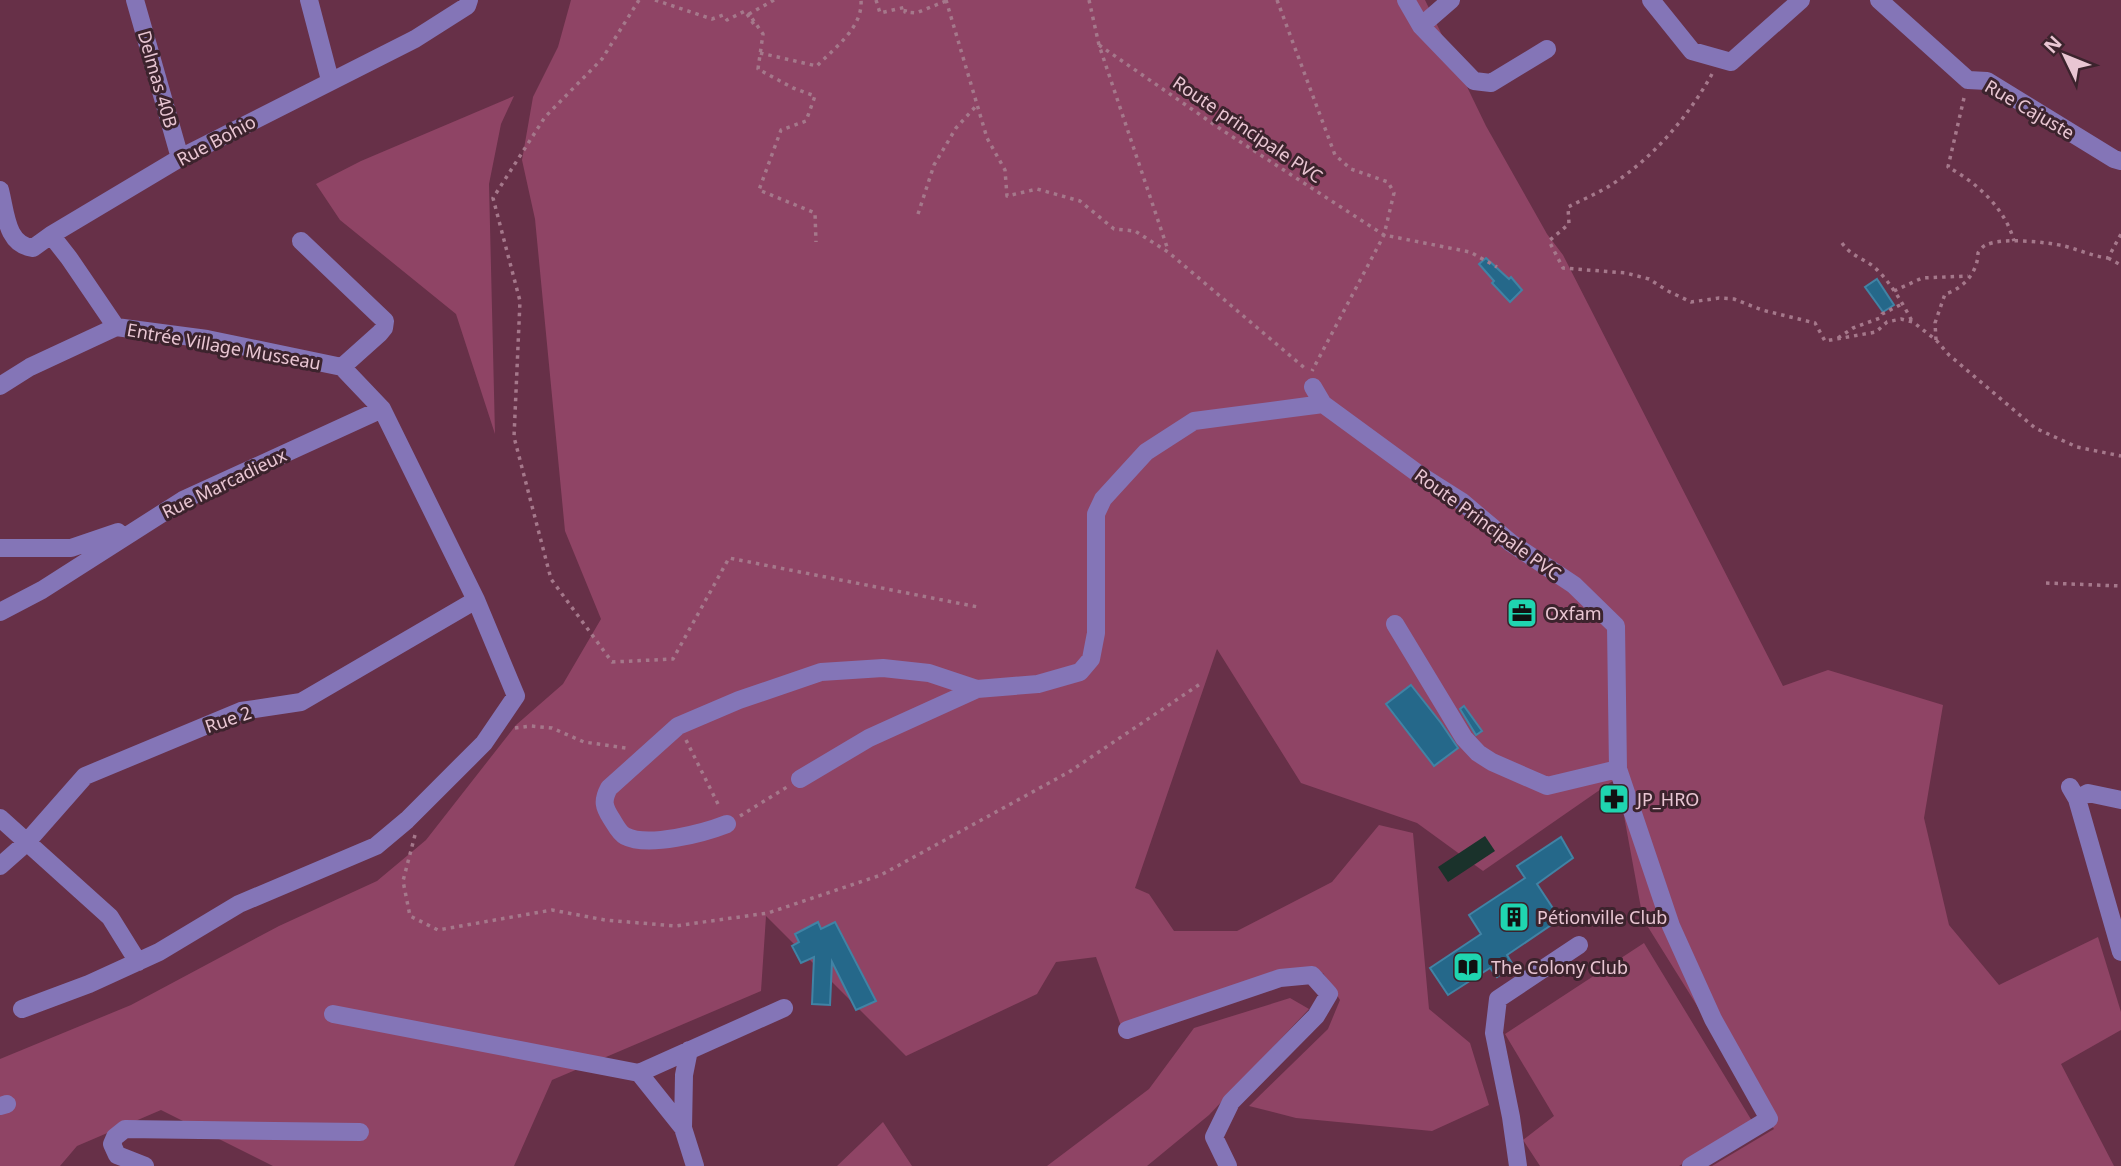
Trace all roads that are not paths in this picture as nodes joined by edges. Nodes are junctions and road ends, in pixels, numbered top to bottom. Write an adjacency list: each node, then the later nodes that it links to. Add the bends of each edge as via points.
1 (135, 0): 12 (street, Delmas 40B)
2 (309, 0): 11 (street)
3 (1406, 0): 9 (street)
4 (1451, 0): 9 (street)
5 (1651, 0): 6 (street, via 1692,51 1731,62)
6 (1801, 0)
7 (1879, 0): 13 (street, Rue Cajuste, via 1968,80 1987,81)
8 (468, 3): 11 (street, Rue Bohio, via 415,38)
9 (1421, 26): 10 (street, via 1474,81 1491,83)
10 (1547, 49)
11 (330, 80): 12 (street, Rue Bohio)
12 (180, 158): 15 (street, Rue Bohio)
13 (2121, 160)
14 (0, 190): 15 (street, Rue Bohio, via 12,237 23,247 33,248)
15 (51, 235): 17 (street, Entrée Village Musseau)
16 (301, 241): 18 (street, via 385,321 380,333)
17 (117, 327): 18 (street, Entrée Village Musseau, via 207,339); 20 (street)
18 (342, 366): 22 (street, Entrée Village Musseau)
19 (1312, 380): 21 (street, Route Principale PVC)
20 (0, 386)
21 (1323, 404): 28 (street, via 1194,421 1146,452 1103,499 1096,514 1096,633 1091,659 1080,672 1038,684); 29 (street, Route Principale PVC, via 1574,585 1616,626)
22 (382, 409): 23 (street, Rue Marcadieux, via 183,500); 25 (street, Entrée Village Musseau)
23 (144, 523): 24 (street, via 71,548); 26 (street, Rue Marcadieux)
24 (0, 548)
25 (476, 600): 34 (street, Rue 2, via 301,702 241,711 85,776); 38 (street, Entrée Village Musseau, via 516,696 484,743 376,846 239,904)
26 (0, 612)
27 (1395, 624): 29 (street, via 1464,738 1478,753 1547,786)
28 (977, 689): 30 (street, via 869,738); 33 (street, via 929,673 883,668 821,671 678,726 604,797 604,807 621,833 640,839 703,834)
29 (1618, 769): 52 (street, Route Principale PVC, via 1671,926 1713,1019 1769,1119)
30 (800, 779)
31 (2121, 800): 37 (street, via 2074,793)
32 (0, 818): 34 (street)
33 (727, 824)
34 (26, 843): 35 (street, Rue 2); 38 (street, via 110,917)
35 (0, 866)
36 (1579, 945): 51 (street, via 1498,999 1494,1033)
37 (2121, 952)
38 (138, 962): 40 (street)
39 (784, 1008): 43 (street)
40 (22, 1009)
41 (333, 1014): 44 (street)
42 (1127, 1030): 50 (street, via 1280,978 1312,975 1329,994 1316,1016 1231,1102 1214,1137)
43 (689, 1050): 44 (street); 45 (street)
44 (639, 1073): 45 (street)
45 (683, 1128): 49 (street)
46 (360, 1132): 47 (street, via 125,1129 112,1144)
47 (114, 1161): 48 (street)
48 (145, 1166)
49 (695, 1166)
50 (1228, 1166)
51 (1518, 1166)
52 (1691, 1166)

